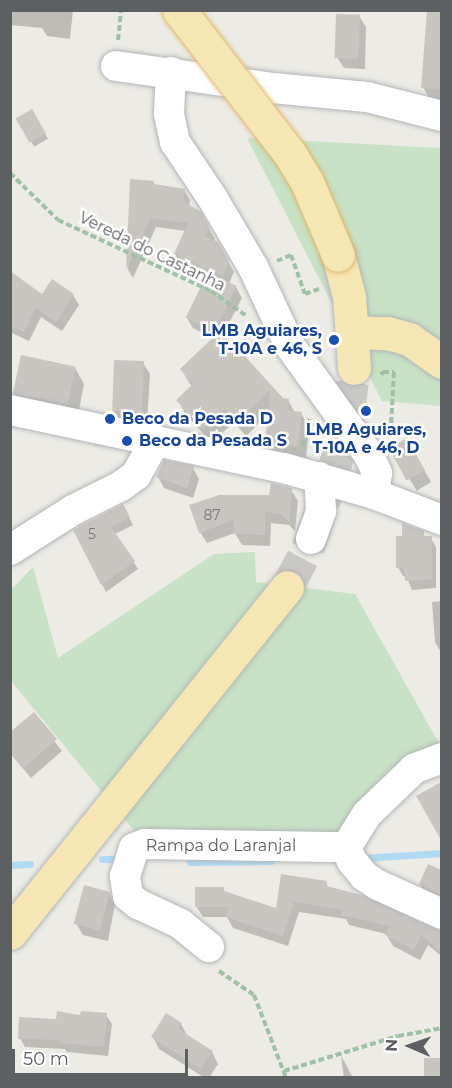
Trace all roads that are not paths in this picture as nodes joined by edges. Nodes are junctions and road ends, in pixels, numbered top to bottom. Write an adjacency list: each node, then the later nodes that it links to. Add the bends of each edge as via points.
1 (179, 10): 5 (main road, bridge, via 290,154 307,182 338,255)
2 (116, 58): 3 (street)
3 (171, 72): 4 (street, via 367,97); 11 (street, via 169,114 175,142 253,267 291,346 369,455 377,473)
4 (441, 116)
5 (353, 332): 6 (main road, via 409,339); 7 (main road)
6 (441, 363)
7 (368, 376)
8 (10, 410): 9 (street)
9 (156, 440): 10 (street); 14 (street, via 136,475)
10 (319, 477): 11 (street); 13 (street, via 321,511)
11 (374, 494): 12 (street)
12 (441, 520)
13 (311, 539)
14 (10, 549)
15 (287, 587): 19 (main road)
16 (441, 758): 17 (street, via 414,769 367,814)
17 (346, 847): 18 (street, via 351,861 364,876); 20 (street, Rampa do Laranjal, via 145,844 134,848 125,876 128,896 181,924)
18 (441, 914)
19 (10, 933)
20 (209, 948)

